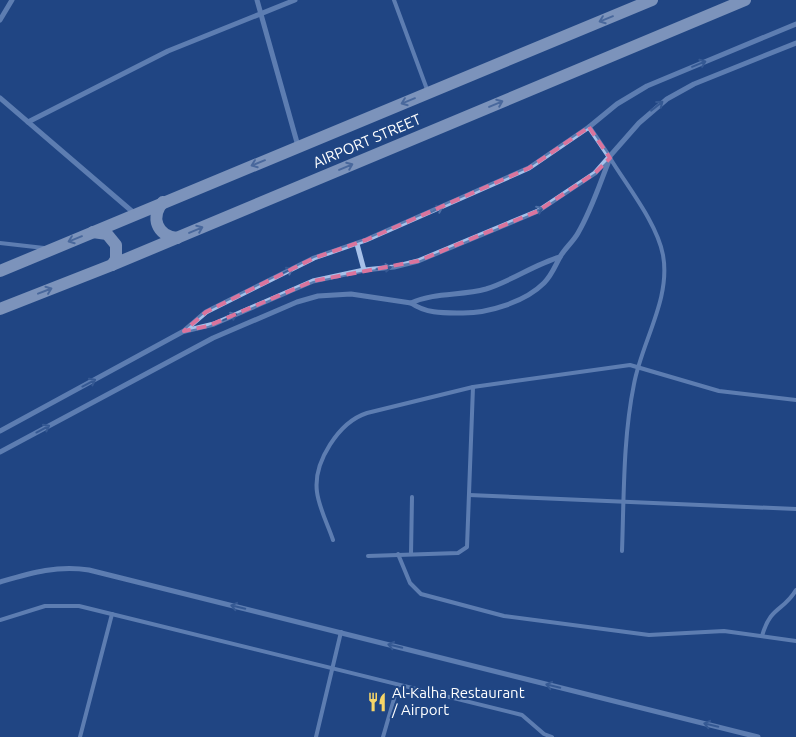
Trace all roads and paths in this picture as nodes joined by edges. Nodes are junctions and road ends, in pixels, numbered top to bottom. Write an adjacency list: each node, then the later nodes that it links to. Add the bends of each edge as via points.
1 (257, 0): 7 (street)
2 (295, 0): 7 (street)
3 (394, 0): 11 (lane)
4 (652, 0): 11 (main road, AIRPORT STREET, one-way to 11)
5 (745, 0): 20 (main road, AIRPORT STREET, one-way to 5)
6 (9, 1): 8 (street)
7 (259, 13): 13 (street, via 168,51); 15 (street)
8 (0, 20)
9 (796, 24): 14 (street, one-way to 9, via 617,104 653,83)
10 (796, 43): 16 (street, one-way to 10, via 639,122 677,93)
11 (428, 92): 15 (main road, AIRPORT STREET, one-way to 15)
12 (0, 98): 13 (street)
13 (28, 122): 18 (street)
14 (589, 127): 16 (street); 22 (street, one-way to 14, via 529,168)
15 (298, 146): 17 (main road, AIRPORT STREET, one-way to 17)
16 (610, 158): 24 (street, via 584,223); 26 (street, one-way to 16, via 418,261 538,210 595,173); 31 (lane, via 653,228 663,253 662,293)
17 (163, 202): 18 (main road, AIRPORT STREET); 20 (main road, via 156,212 157,225 165,235)
18 (135, 214): 19 (main road, AIRPORT STREET)
19 (93, 232): 23 (main road, AIRPORT STREET, one-way to 23); 25 (main road, via 107,234 116,245 116,259)
20 (177, 238): 25 (main road, AIRPORT STREET)
21 (0, 243): 23 (lane)
22 (357, 244): 26 (street); 30 (street, one-way to 22, via 215,308 322,254)
23 (51, 249): 27 (main road, AIRPORT STREET)
24 (560, 257): 28 (street, via 486,289 428,297); 28 (street, via 544,283 502,306 470,313 438,313)
25 (112, 265): 29 (main road, AIRPORT STREET, one-way to 25)
26 (364, 270): 30 (street, one-way to 26, via 214,324 312,281)
27 (0, 271)
28 (411, 303): 35 (street, one-way to 28, via 213,338 297,302 318,296 351,294)
29 (0, 309)
30 (184, 332): 34 (street, one-way to 30)
31 (638, 366): 32 (lane); 33 (lane, via 719,390); 38 (lane, via 629,416)
32 (473, 387): 36 (lane); 40 (lane, via 362,415 340,430 320,466 316,485)
33 (796, 400)
34 (0, 431)
35 (0, 452)
36 (469, 495): 38 (lane); 43 (lane, via 465,550)
37 (412, 497): 43 (lane)
38 (624, 503): 39 (lane); 41 (lane)
39 (796, 509)
40 (333, 540)
41 (622, 551)
42 (398, 554): 43 (lane); 44 (lane); 50 (lane, via 410,583 421,594 504,616 649,635 710,631)
43 (411, 554)
44 (368, 556)
45 (0, 582): 49 (street, one-way to 45, via 73,568 40,570)
46 (796, 590): 50 (lane, via 770,614)
47 (112, 614): 48 (lane, via 79,606 57,605); 52 (lane); 54 (lane)
48 (0, 620)
49 (341, 632): 52 (lane); 58 (street, one-way to 49)
50 (762, 636): 51 (lane)
51 (796, 641)
52 (332, 669): 53 (lane); 55 (lane)
53 (398, 685): 56 (lane); 57 (lane, via 522,715)
54 (80, 737)
55 (316, 737)
56 (383, 737)
57 (552, 737)
58 (758, 737)

